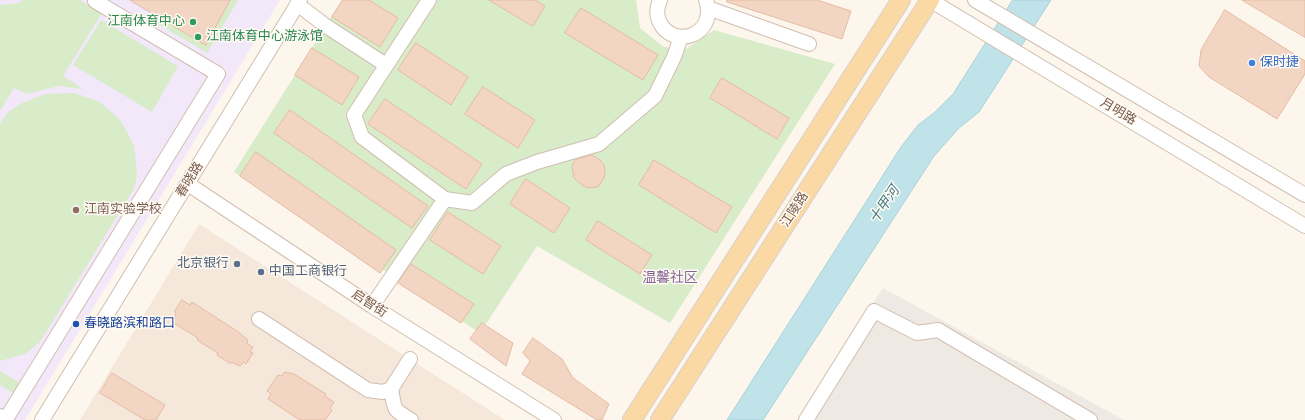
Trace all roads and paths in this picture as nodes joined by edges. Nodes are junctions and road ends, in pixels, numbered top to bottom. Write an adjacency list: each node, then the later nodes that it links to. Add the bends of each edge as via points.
1 (428, 0): 11 (street)
2 (660, 0): 9 (street, via 658,19 667,31)
3 (901, 0): 24 (main road, 江陵路)
4 (930, 0): 15 (street, 月明路); 25 (main road, 江陵路)
5 (975, 0): 13 (street, 月明路)
6 (95, 1): 20 (street, via 218,74 6,419)
7 (299, 2): 11 (street, via 326,26); 12 (street, 春晓路)
8 (707, 4): 9 (street, via 708,15 702,29 696,34); 10 (street)
9 (681, 37): 14 (street, via 655,96 599,144 506,174 472,203)
10 (809, 44)
11 (386, 65): 14 (street, via 354,115 362,137)
12 (188, 184): 16 (street, 启智街); 21 (street, 春晓路)
13 (1305, 195)
14 (445, 199): 16 (street)
15 (1305, 226)
16 (372, 306): 23 (street, 启智街)
17 (259, 319): 19 (street, via 368,390 383,392)
18 (410, 359): 19 (street)
19 (391, 389): 22 (street, via 396,412)
20 (0, 416)
21 (42, 420)
22 (410, 420)
23 (554, 420)
24 (632, 420)
25 (660, 420)
26 (806, 420): 27 (street, via 874,311 917,333 938,330)
27 (1090, 420)

